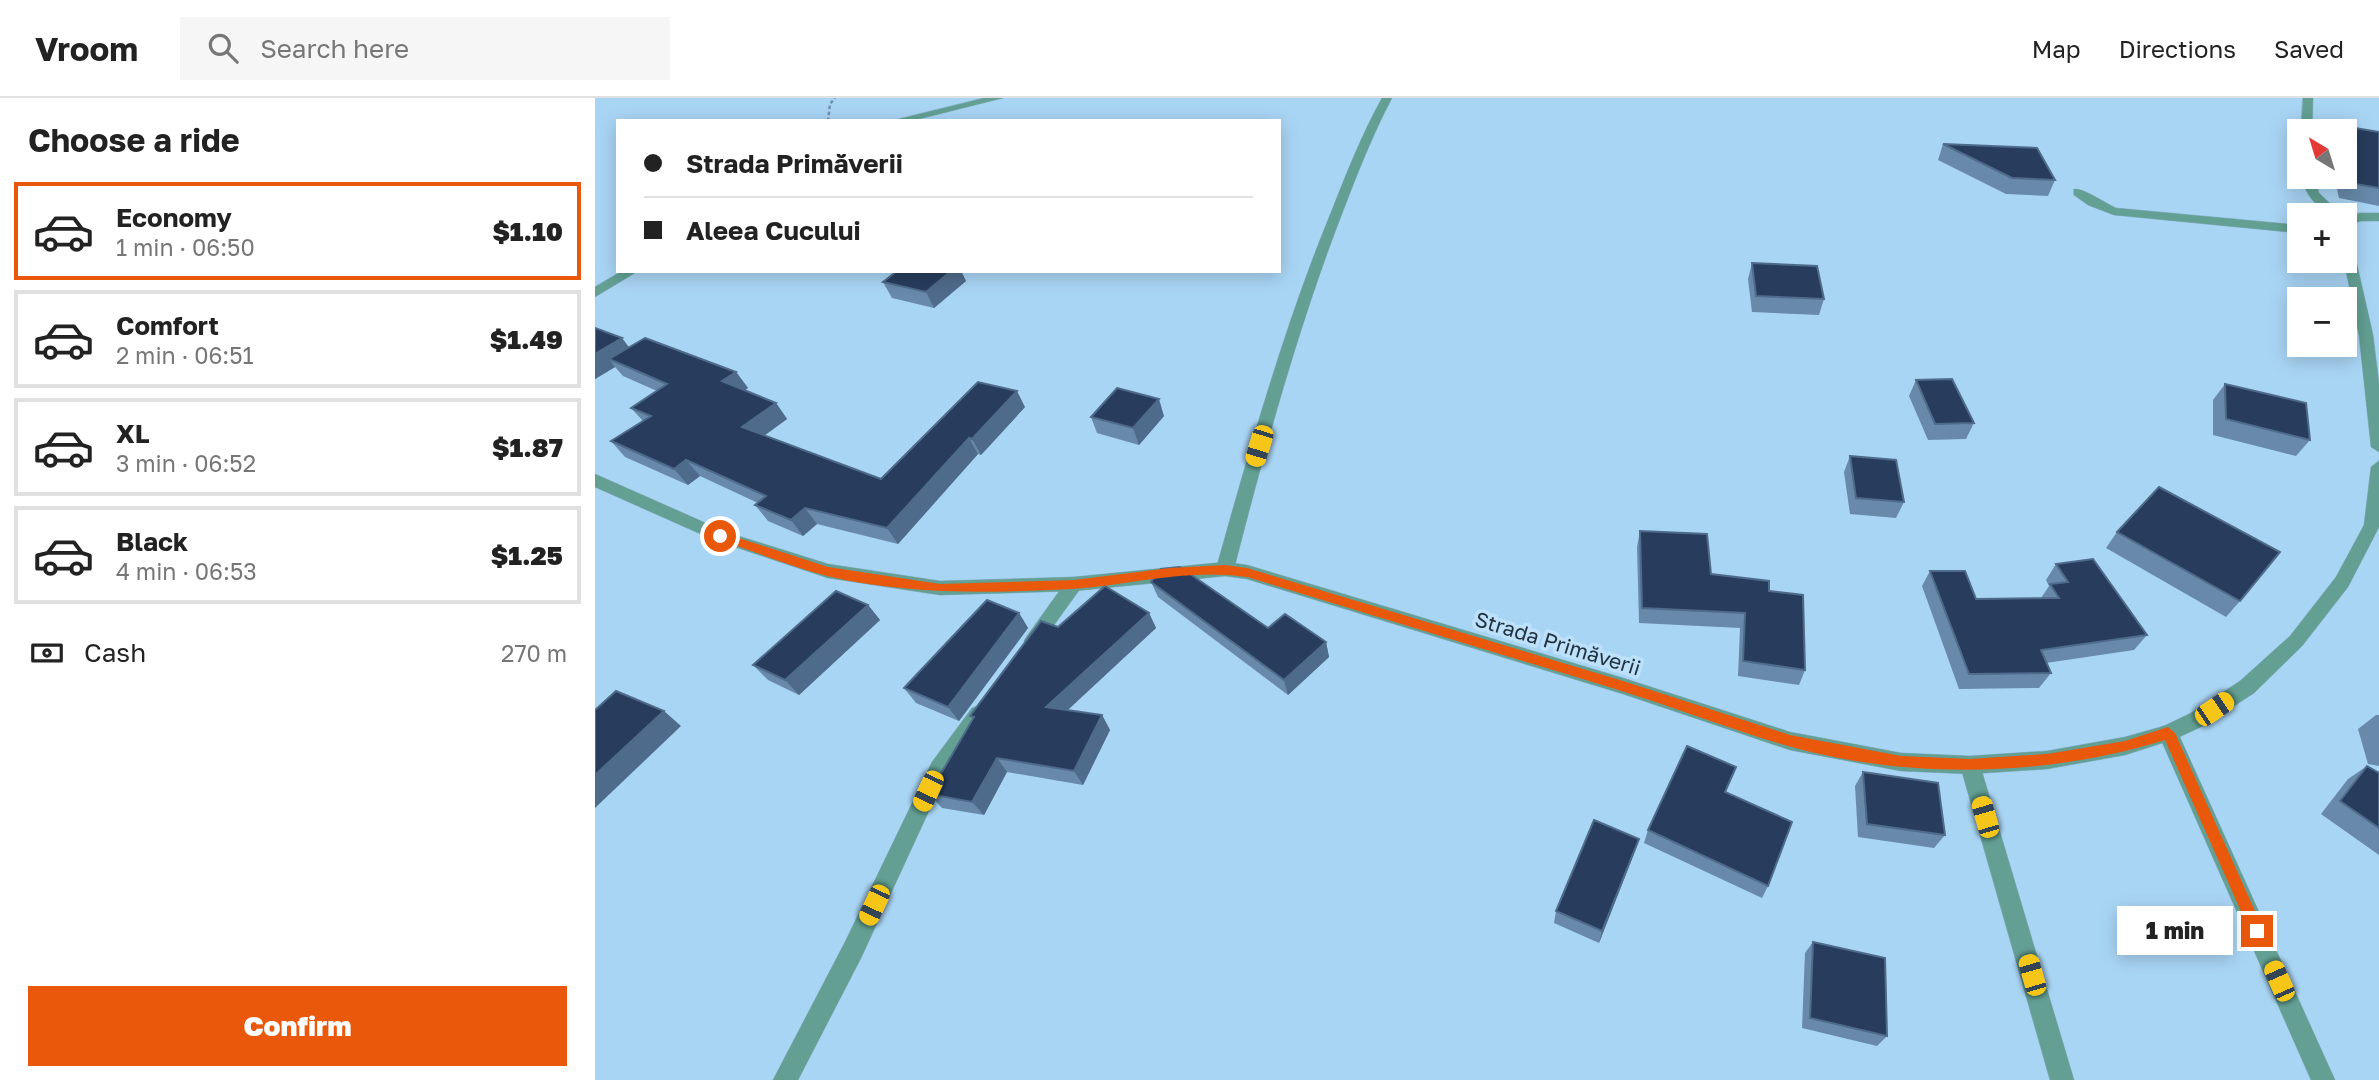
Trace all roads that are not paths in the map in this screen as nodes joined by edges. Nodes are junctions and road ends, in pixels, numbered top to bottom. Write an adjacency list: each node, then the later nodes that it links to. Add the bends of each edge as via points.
1 (998, 98): 4 (street)
2 (1387, 98): 17 (street, via 1314,269)
3 (2308, 98): 5 (street)
4 (906, 119)
5 (2307, 119)
6 (2078, 192): 9 (street, via 2114,211)
7 (2379, 217): 8 (street)
8 (2357, 218)
9 (2287, 228)
10 (629, 273): 12 (street)
11 (2353, 273): 13 (street, via 2366,335)
12 (595, 293)
13 (2379, 447)
14 (2379, 467): 16 (street, Strada Primăverii)
15 (595, 480): 18 (street, Strada Primăverii, via 720,536 828,571 940,588)
16 (2375, 527): 21 (street, Strada Primăverii, via 2342,582 2296,641 2247,687)
17 (1225, 569): 18 (street, Strada Primăverii); 22 (street, Strada Primăverii, via 1597,678 1790,741 1901,762)
18 (1074, 584): 19 (street)
19 (1018, 660)
20 (994, 692): 23 (street, via 939,768)
21 (2168, 733): 22 (street, Strada Primăverii, via 2047,760); 25 (street)
22 (1970, 765): 24 (street)
23 (785, 1080)
24 (2062, 1080)
25 (2323, 1080)

